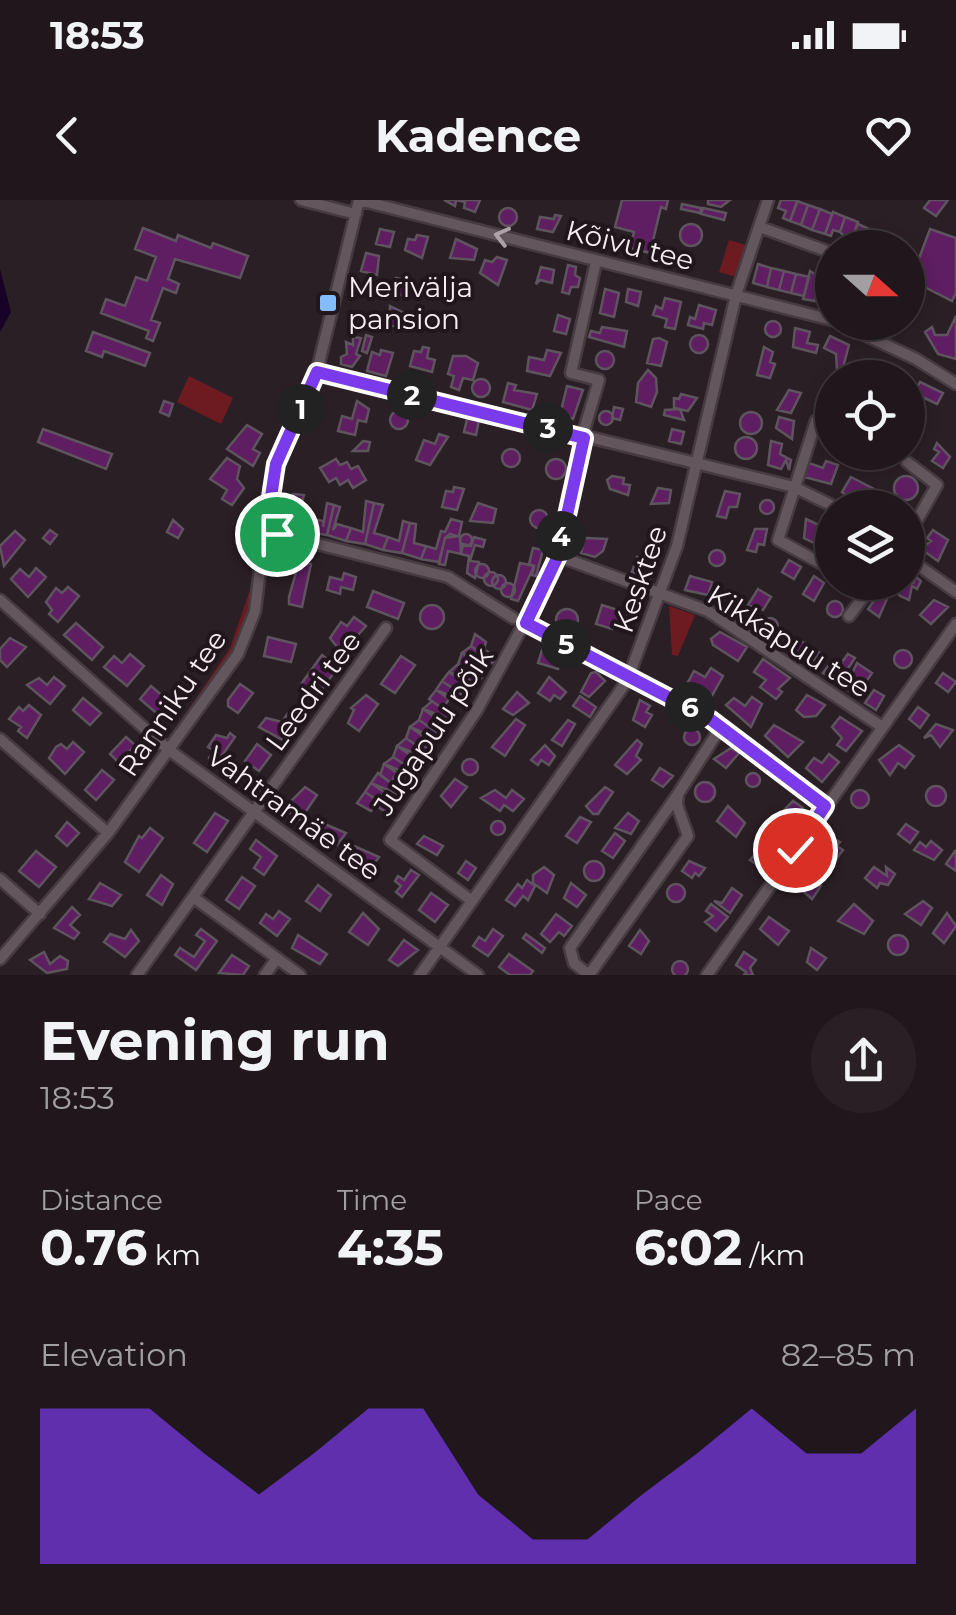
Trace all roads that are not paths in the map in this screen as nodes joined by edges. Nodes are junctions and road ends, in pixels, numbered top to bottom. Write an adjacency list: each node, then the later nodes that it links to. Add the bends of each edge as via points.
1 (301, 200): 4 (street)
2 (359, 200): 4 (street, Ranniku tee); 7 (street, Kõivu tee, one-way to 2)
3 (768, 200): 5 (street, Kesktee)
4 (356, 214): 11 (street, Ranniku tee)
5 (760, 227): 6 (street); 8 (street, Kesktee)
6 (815, 247)
7 (596, 262): 8 (street, Kõivu tee); 14 (street, Jugapuu põik, via 571,373 599,380)
8 (736, 295): 9 (street, Kõivu tee); 15 (street, Kesktee)
9 (815, 316)
10 (876, 340): 12 (street, Kõivu tee)
11 (317, 372): 14 (street); 20 (street, Ranniku tee, via 276,464)
12 (956, 384)
13 (815, 424): 17 (street)
14 (583, 437): 15 (street); 21 (street, Jugapuu põik)
15 (698, 465): 17 (street); 25 (street, Kesktee)
16 (917, 470): 19 (street, via 937,485)
17 (794, 487): 18 (street); 22 (street, via 778,540)
18 (815, 497)
19 (925, 506)
20 (266, 530): 29 (street, via 448,577); 37 (street, Ranniku tee, via 255,610 238,654)
21 (558, 556): 25 (street, Kikkapuu tee); 30 (street, Jugapuu põik)
22 (815, 560)
23 (925, 570): 24 (street)
24 (956, 592)
25 (663, 593): 33 (street, Kesktee); 34 (street, Kikkapuu tee, via 708,611)
26 (0, 600): 37 (street, Vahtramäe tee)
27 (861, 600): 28 (street)
28 (849, 616)
29 (512, 618)
30 (526, 623): 33 (street); 44 (street, Jugapuu põik, via 390,840)
31 (956, 624): 34 (street)
32 (386, 628): 40 (street, Leedri tee)
33 (630, 674): 35 (street); 44 (street, Kesktee)
34 (882, 726): 39 (street)
35 (722, 727): 38 (street); 39 (street)
36 (0, 739): 41 (street)
37 (169, 750): 40 (street, Vahtramäe tee); 41 (street, Ranniku tee)
38 (678, 794): 38 (street, via 688,836 588,975 570,956 574,939)
39 (825, 806): 54 (street)
40 (254, 812): 43 (street, Leedri tee); 46 (street, Vahtramäe tee)
41 (108, 834): 45 (street, Ranniku tee)
42 (0, 879): 45 (street)
43 (193, 897): 47 (street); 49 (street, Leedri tee)
44 (472, 901): 46 (street, Kesktee)
45 (40, 914): 48 (street, Ranniku tee)
46 (440, 947): 52 (street, Kesktee); 53 (street, Vahtramäe tee)
47 (277, 958): 50 (street); 51 (street)
48 (0, 959)
49 (137, 975)
50 (265, 975)
51 (300, 975)
52 (420, 975)
53 (478, 975)
54 (707, 975)

